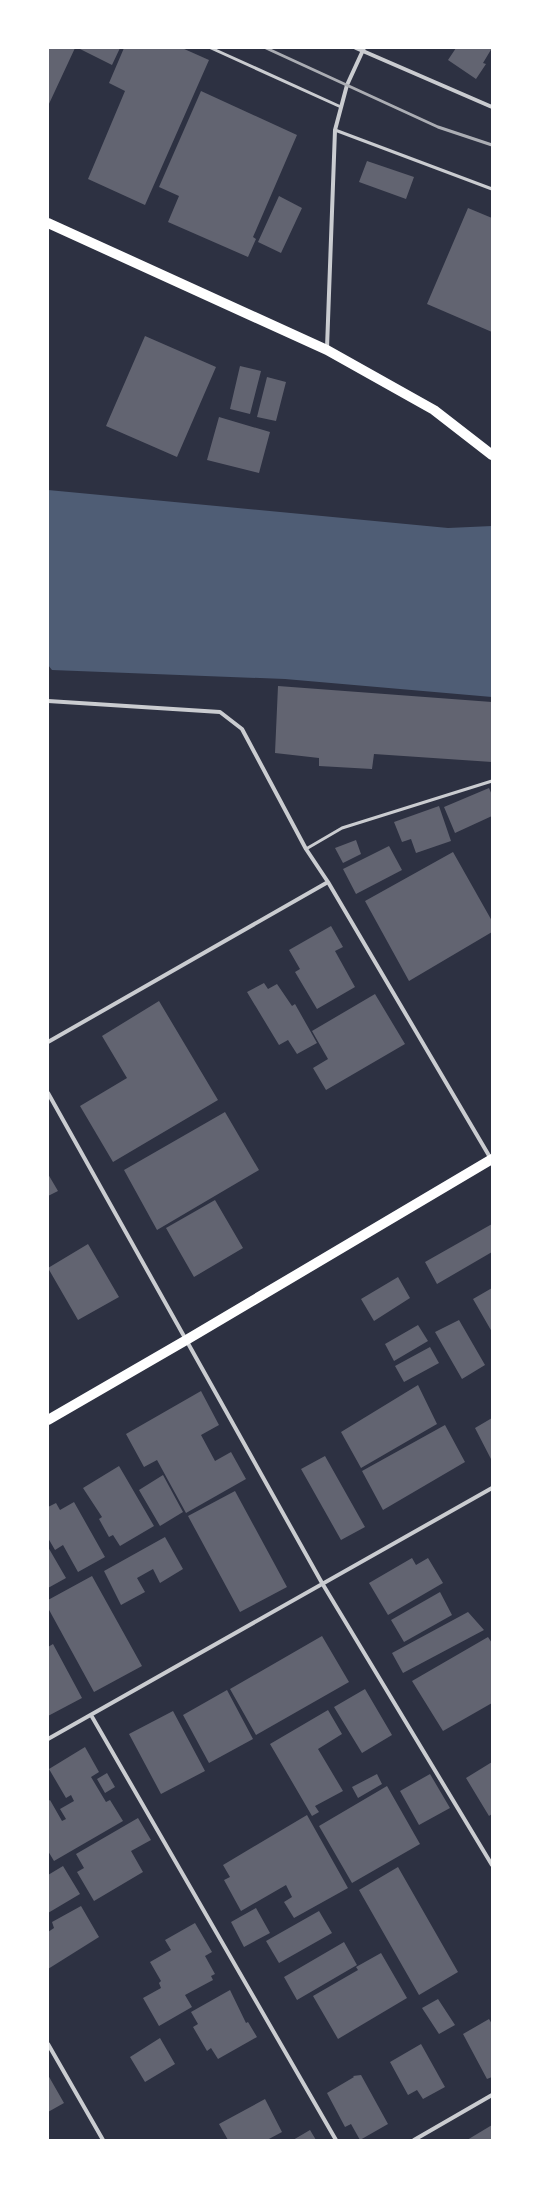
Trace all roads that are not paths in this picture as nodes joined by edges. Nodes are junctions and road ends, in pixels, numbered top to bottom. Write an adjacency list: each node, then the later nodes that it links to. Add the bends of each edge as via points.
1 (211, 48): 4 (lane)
2 (356, 48): 3 (street)
3 (363, 50): 4 (street, via 347,85); 5 (street)
4 (341, 106): 6 (street)
5 (492, 107)
6 (335, 130): 7 (lane); 9 (street)
7 (492, 189)
8 (48, 223): 9 (main road)
9 (327, 350): 10 (main road, via 434,410)
10 (492, 455)
11 (48, 701): 13 (street, via 220,712 242,729)
12 (492, 780): 13 (lane, via 342,828)
13 (306, 849): 14 (street)
14 (328, 882): 15 (street); 17 (street)
15 (48, 1042)
16 (48, 1093): 18 (street)
17 (491, 1159): 18 (main road)
18 (188, 1339): 19 (main road); 21 (street)
19 (48, 1420)
20 (492, 1488): 21 (street)
21 (322, 1583): 22 (street); 24 (street)
22 (91, 1715): 23 (street); 28 (street)
23 (48, 1739)
24 (492, 1865)
25 (48, 2044): 27 (street)
26 (492, 2096): 29 (street)
27 (103, 2140)
28 (336, 2140)
29 (414, 2140)

